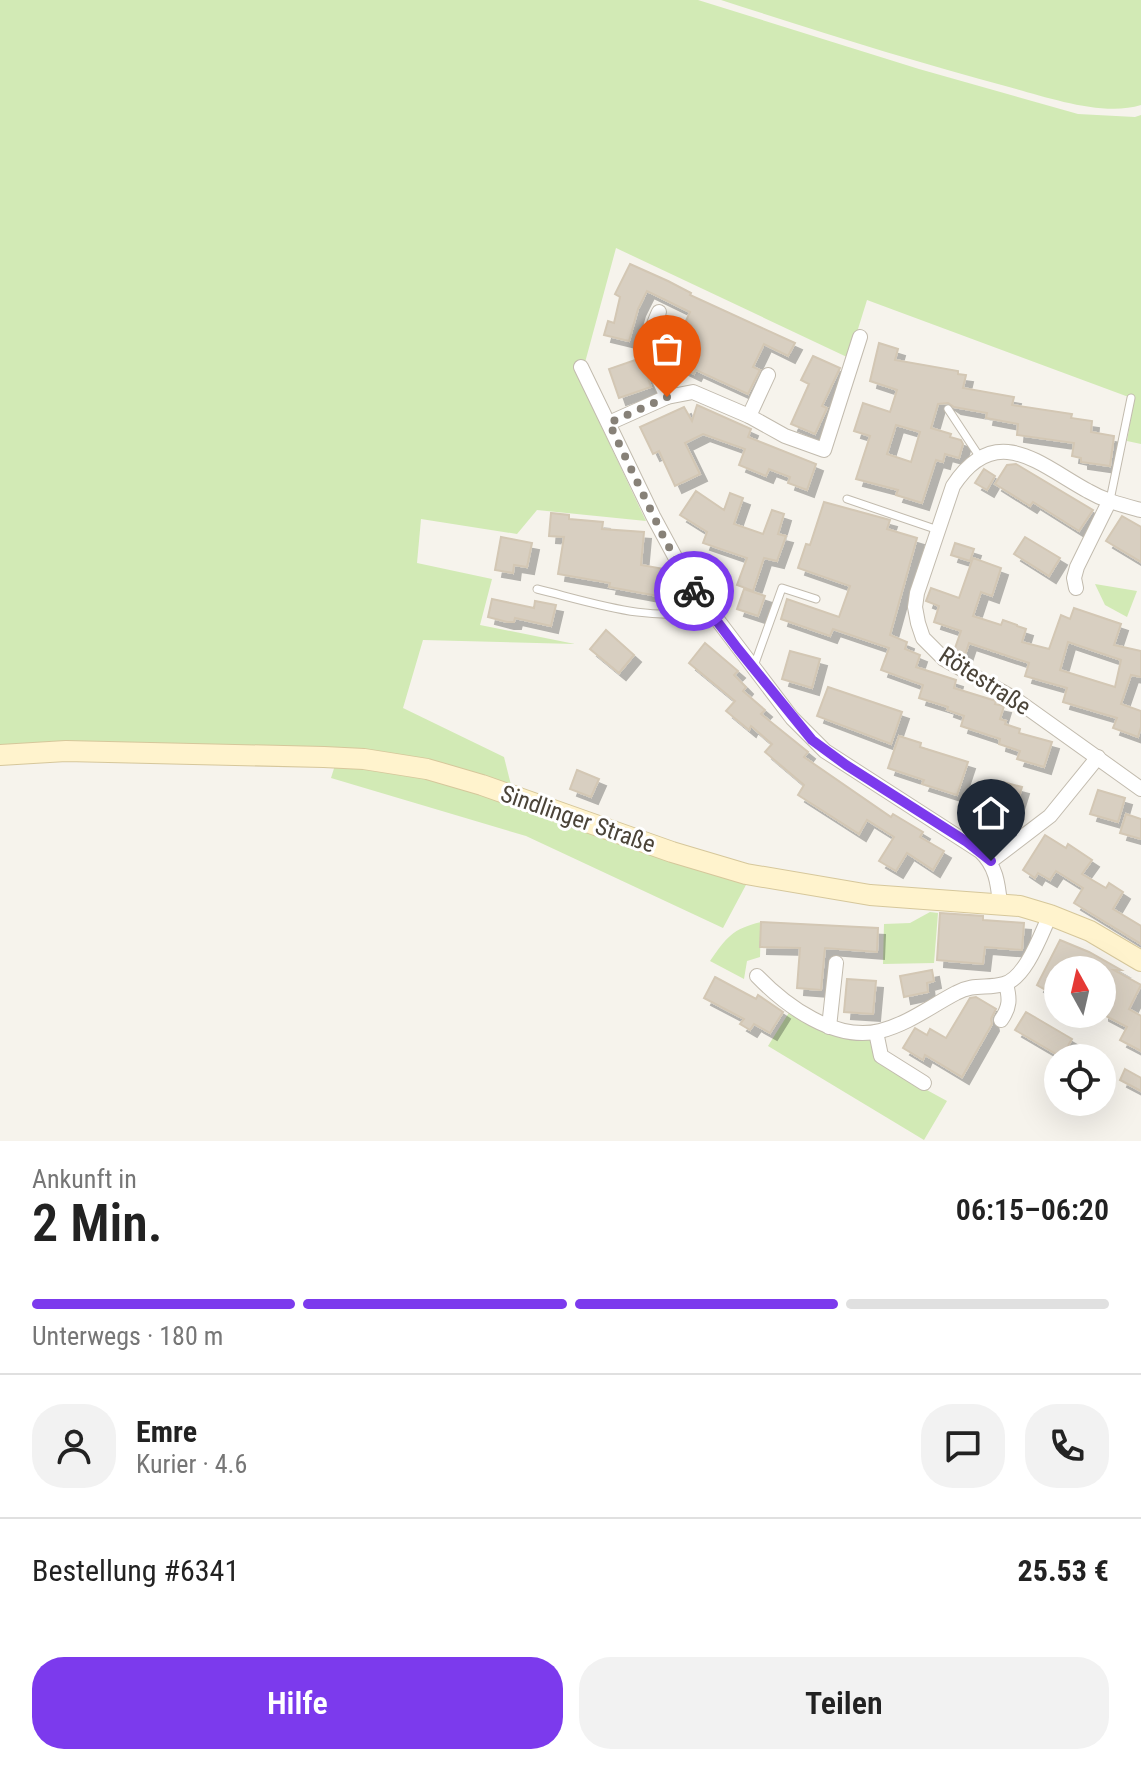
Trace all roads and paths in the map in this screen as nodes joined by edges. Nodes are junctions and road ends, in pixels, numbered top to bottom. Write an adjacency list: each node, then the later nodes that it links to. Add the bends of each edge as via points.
1 (659, 312): 5 (street, via 650,331 648,356)
2 (860, 337): 8 (street, via 824,450)
3 (581, 367): 9 (street)
4 (768, 375): 8 (street)
5 (667, 397): 8 (street, via 693,392); 9 (street)
6 (1131, 398): 12 (lane)
7 (948, 409): 10 (lane)
8 (749, 416)
9 (609, 423): 18 (street, via 677,563)
10 (981, 459): 12 (street, via 994,453 1023,454); 14 (street, Rötestraße, via 953,486)
11 (847, 499): 14 (lane)
12 (1109, 502): 13 (street); 15 (street, via 1077,567)
13 (1141, 510)
14 (938, 530): 21 (street, Rötestraße, via 915,607 923,638 944,659 996,687)
15 (1076, 588)
16 (537, 589): 18 (lane, via 646,612 685,614)
17 (816, 599): 19 (lane, via 782,588)
18 (707, 608): 19 (street)
19 (753, 668): 23 (street, via 825,751)
20 (0, 755): 24 (street, Sindlinger Straße, via 66,751 364,759 482,785 746,874 870,895)
21 (1098, 757): 22 (street, Rötestraße); 23 (street, via 1050,816)
22 (1141, 789)
23 (991, 861): 24 (street)
24 (1000, 904): 25 (street, Sindlinger Straße)
25 (1050, 915): 26 (street, Sindlinger Straße); 29 (street, via 1019,974)
26 (1141, 961)
27 (836, 963): 31 (street)
28 (757, 976): 31 (street, via 778,996)
29 (1006, 984): 30 (street, via 1010,1000); 32 (street, via 959,991)
30 (1001, 1020)
31 (829, 1027): 32 (street)
32 (876, 1032): 33 (street, via 881,1056)
33 (924, 1083)

